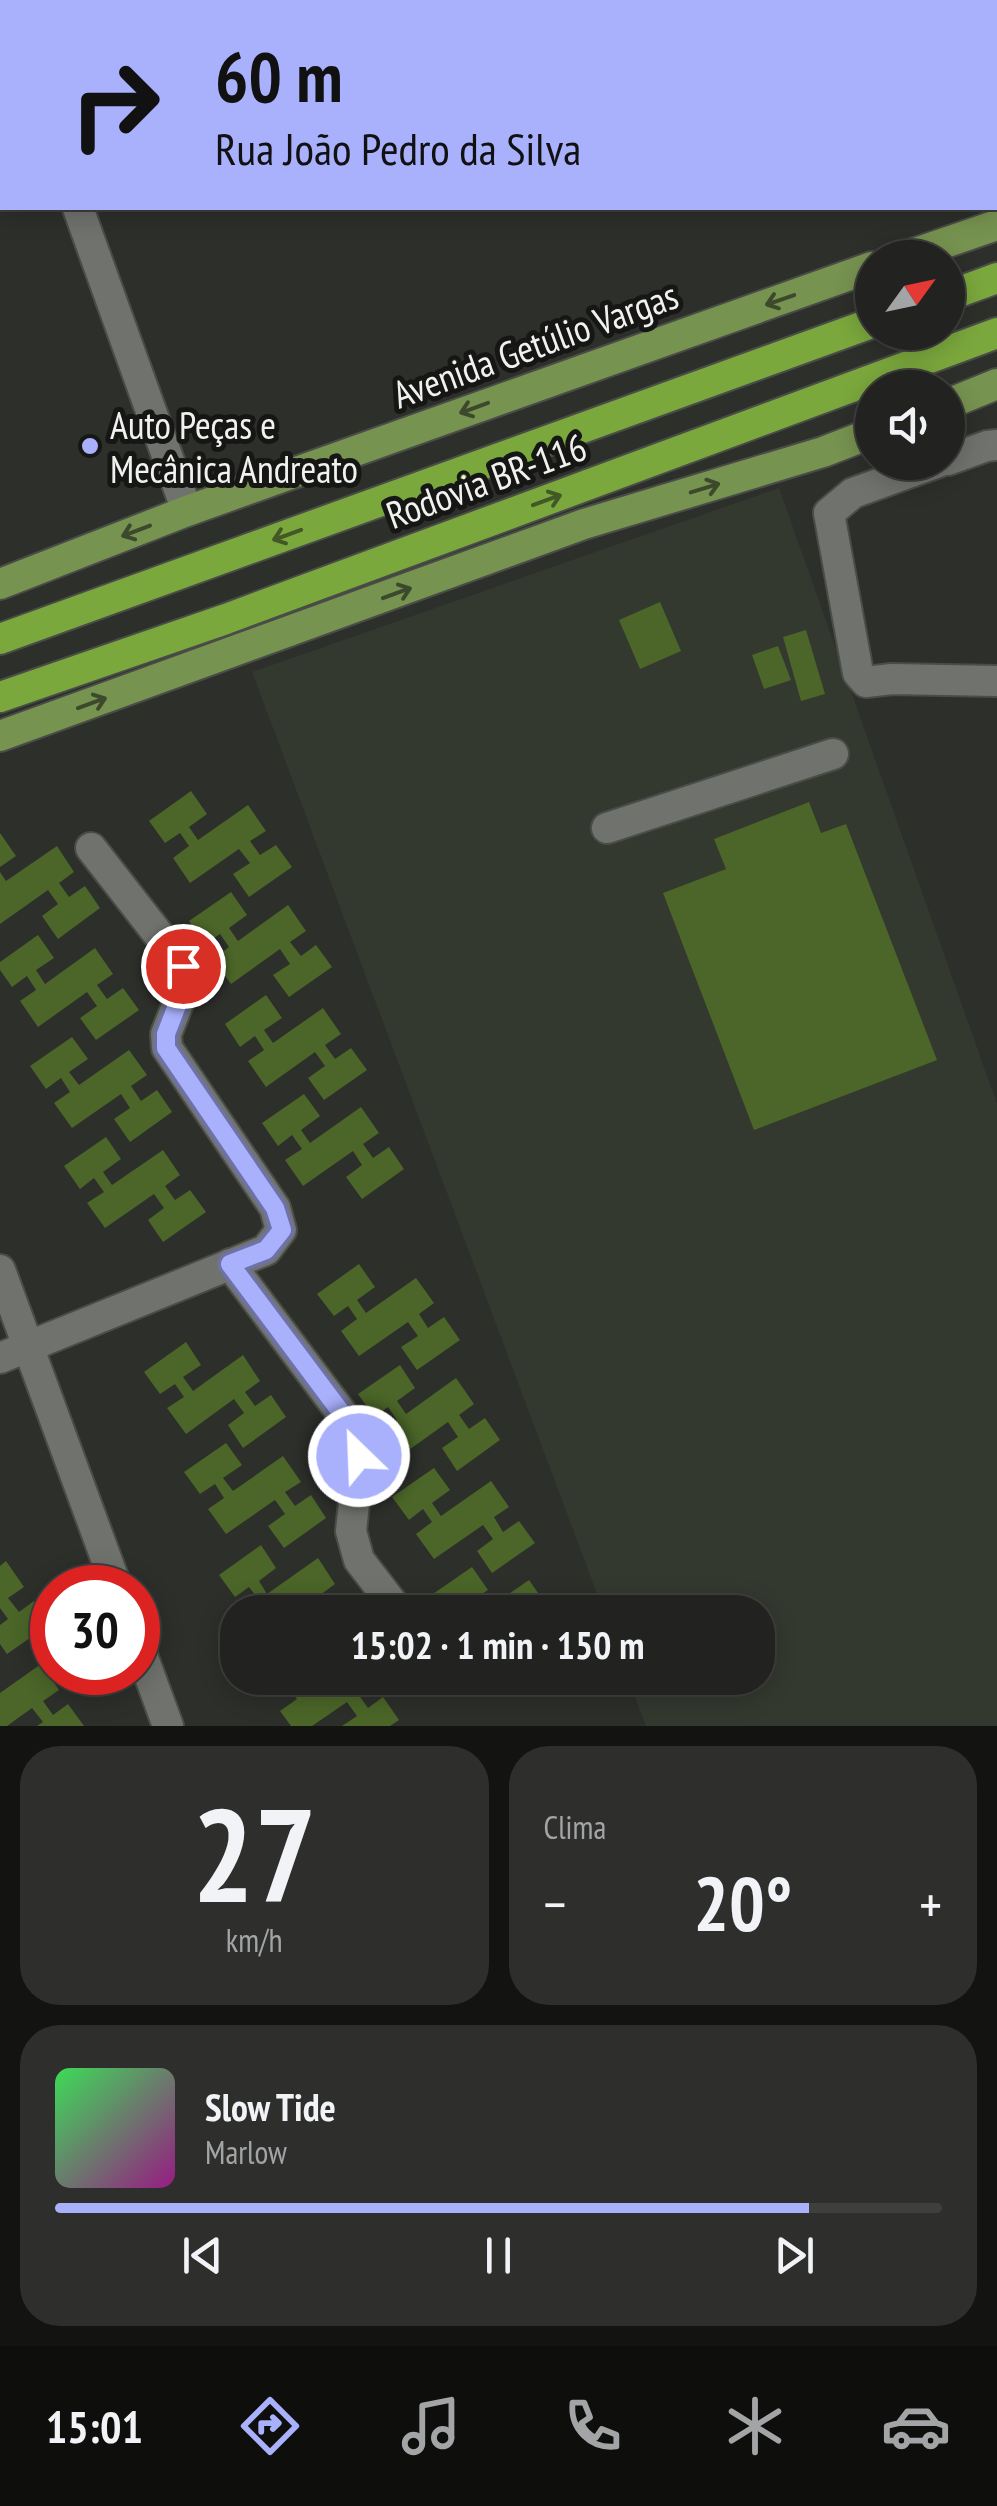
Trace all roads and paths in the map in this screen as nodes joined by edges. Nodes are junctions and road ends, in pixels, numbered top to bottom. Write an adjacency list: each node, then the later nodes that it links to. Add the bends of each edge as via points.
1 (79, 210): 15 (street)
2 (997, 225): 3 (main road)
3 (953, 240)
4 (855, 274): 15 (main road, Avenida Getúlio Vargas, one-way to 15)
5 (997, 278): 6 (highway)
6 (965, 290)
7 (855, 329): 17 (highway, Rodovia BR-116, one-way to 17)
8 (997, 333): 19 (highway, Rodovia BR-116, one-way to 8)
9 (997, 384): 10 (main road)
10 (965, 397)
11 (855, 440): 20 (main road, one-way to 11, via 584,524)
12 (997, 446): 13 (street)
13 (965, 454)
14 (891, 480): 18 (street, via 853,494 829,514 858,673 866,682)
15 (187, 511): 16 (main road, Avenida Getúlio Vargas, one-way to 16)
16 (0, 584)
17 (0, 638)
18 (997, 681)
19 (0, 696)
20 (0, 736)
21 (833, 754): 22 (street)
22 (608, 828)
23 (91, 848): 24 (street, via 183,966 186,982 166,1048 275,1208 282,1230 266,1250)
24 (230, 1264): 26 (street); 28 (street, via 352,1427 359,1456 351,1530 359,1560)
25 (0, 1270): 26 (street)
26 (14, 1352): 27 (street)
27 (107, 1565)
28 (386, 1595)
29 (157, 1695): 30 (street)
30 (168, 1726)

